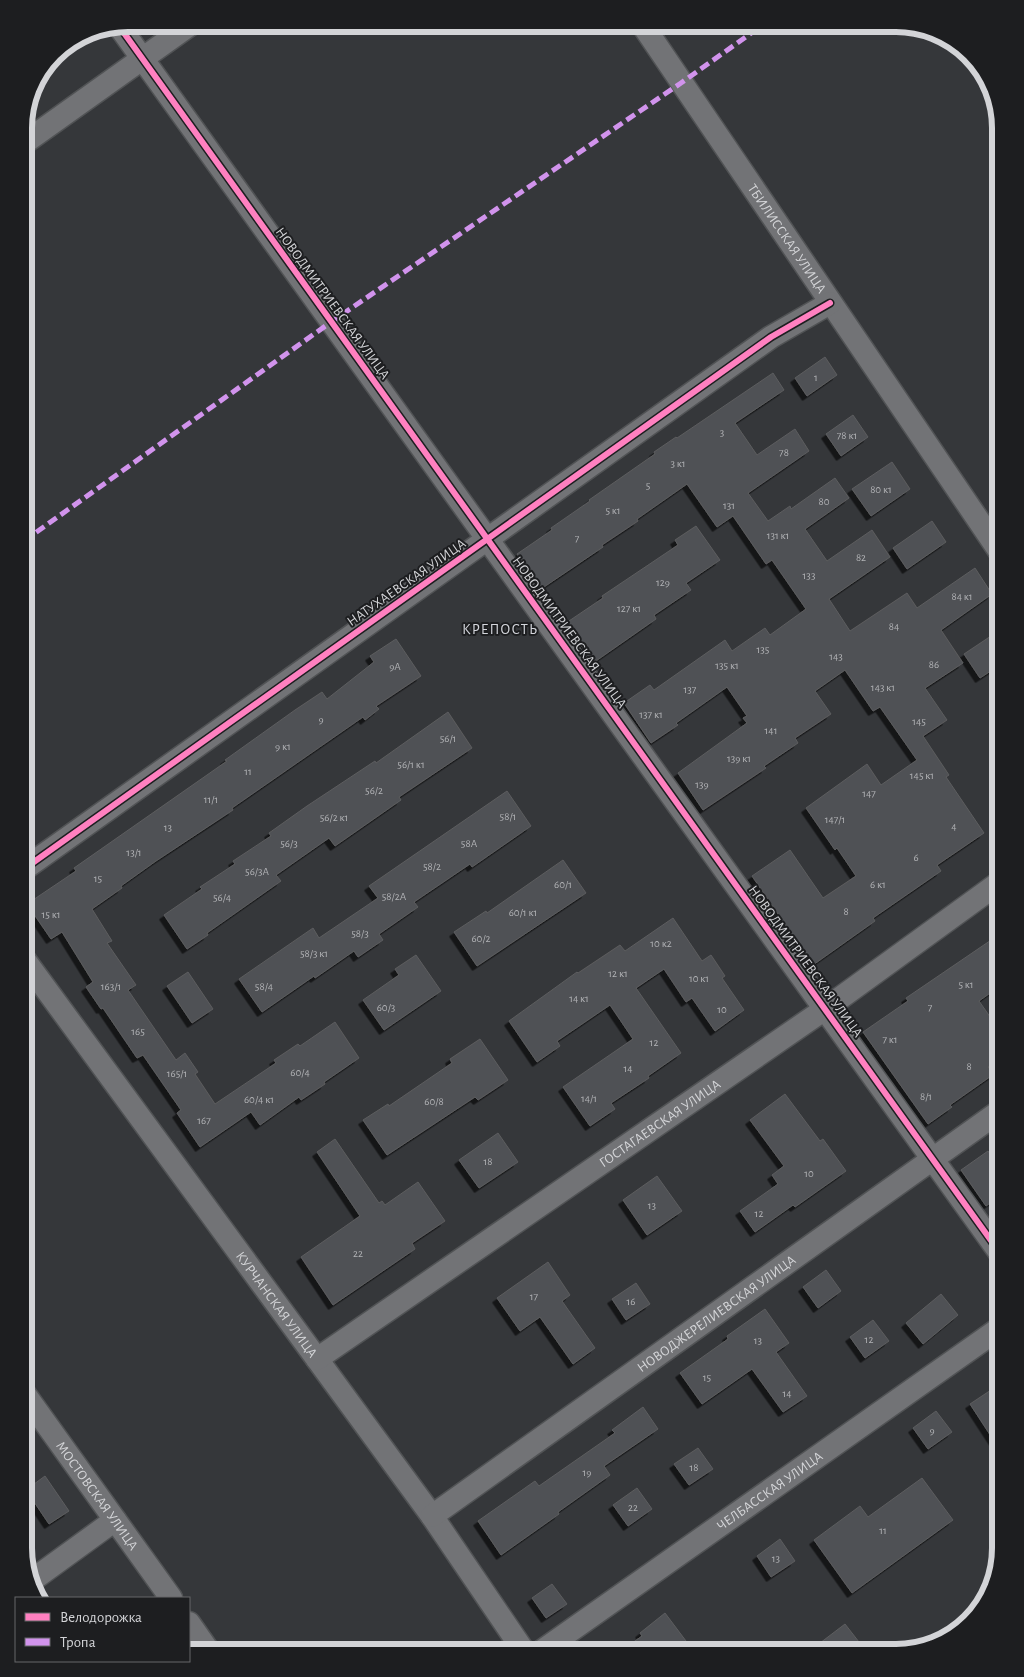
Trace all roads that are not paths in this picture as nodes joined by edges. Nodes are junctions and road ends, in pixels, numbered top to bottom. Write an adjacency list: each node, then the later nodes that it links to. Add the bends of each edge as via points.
1 (124, 33): 4 (street, НОВОДМИТРИЕВСКАЯ УЛИЦА)
2 (177, 33): 4 (street)
3 (648, 33): 6 (street, ТБИЛИССКАЯ УЛИЦА)
4 (142, 58): 5 (street); 7 (street, НОВОДМИТРИЕВСКАЯ УЛИЦА)
5 (33, 137)
6 (830, 303): 7 (street, НАТУХАЕВСКАЯ УЛИЦА, via 771,337); 8 (street, ТБИЛИССКАЯ УЛИЦА)
7 (488, 539): 9 (street, НАТУХАЕВСКАЯ УЛИЦА); 12 (street, НОВОДМИТРИЕВСКАЯ УЛИЦА)
8 (992, 540)
9 (32, 863)
10 (992, 888): 12 (street, ГОСТАГАЕВСКАЯ УЛИЦА)
11 (32, 970): 17 (street, КУРЧАНСКАЯ УЛИЦА)
12 (825, 1009): 14 (street, НОВОДМИТРИЕВСКАЯ УЛИЦА); 17 (street, ГОСТАГАЕВСКАЯ УЛИЦА)
13 (992, 1117): 14 (street, НОВОДЖЕРЕЛИЕВСКАЯ УЛИЦА)
14 (933, 1160): 15 (street, НОВОДМИТРИЕВСКАЯ УЛИЦА); 19 (street, НОВОДЖЕРЕЛИЕВСКАЯ УЛИЦА)
15 (992, 1242)
16 (992, 1334): 26 (street, ЧЕЛБАССКАЯ УЛИЦА)
17 (317, 1358): 19 (street, КУРЧАНСКАЯ УЛИЦА)
18 (32, 1404): 20 (street, МОСТОВСКАЯ УЛИЦА)
19 (432, 1516): 25 (street, КУРЧАНСКАЯ УЛИЦА)
20 (115, 1520): 21 (street); 22 (street, МОСТОВСКАЯ УЛИЦА)
21 (37, 1577)
22 (170, 1597)
23 (190, 1624): 24 (street)
24 (204, 1644)
25 (519, 1644)
26 (552, 1644)

